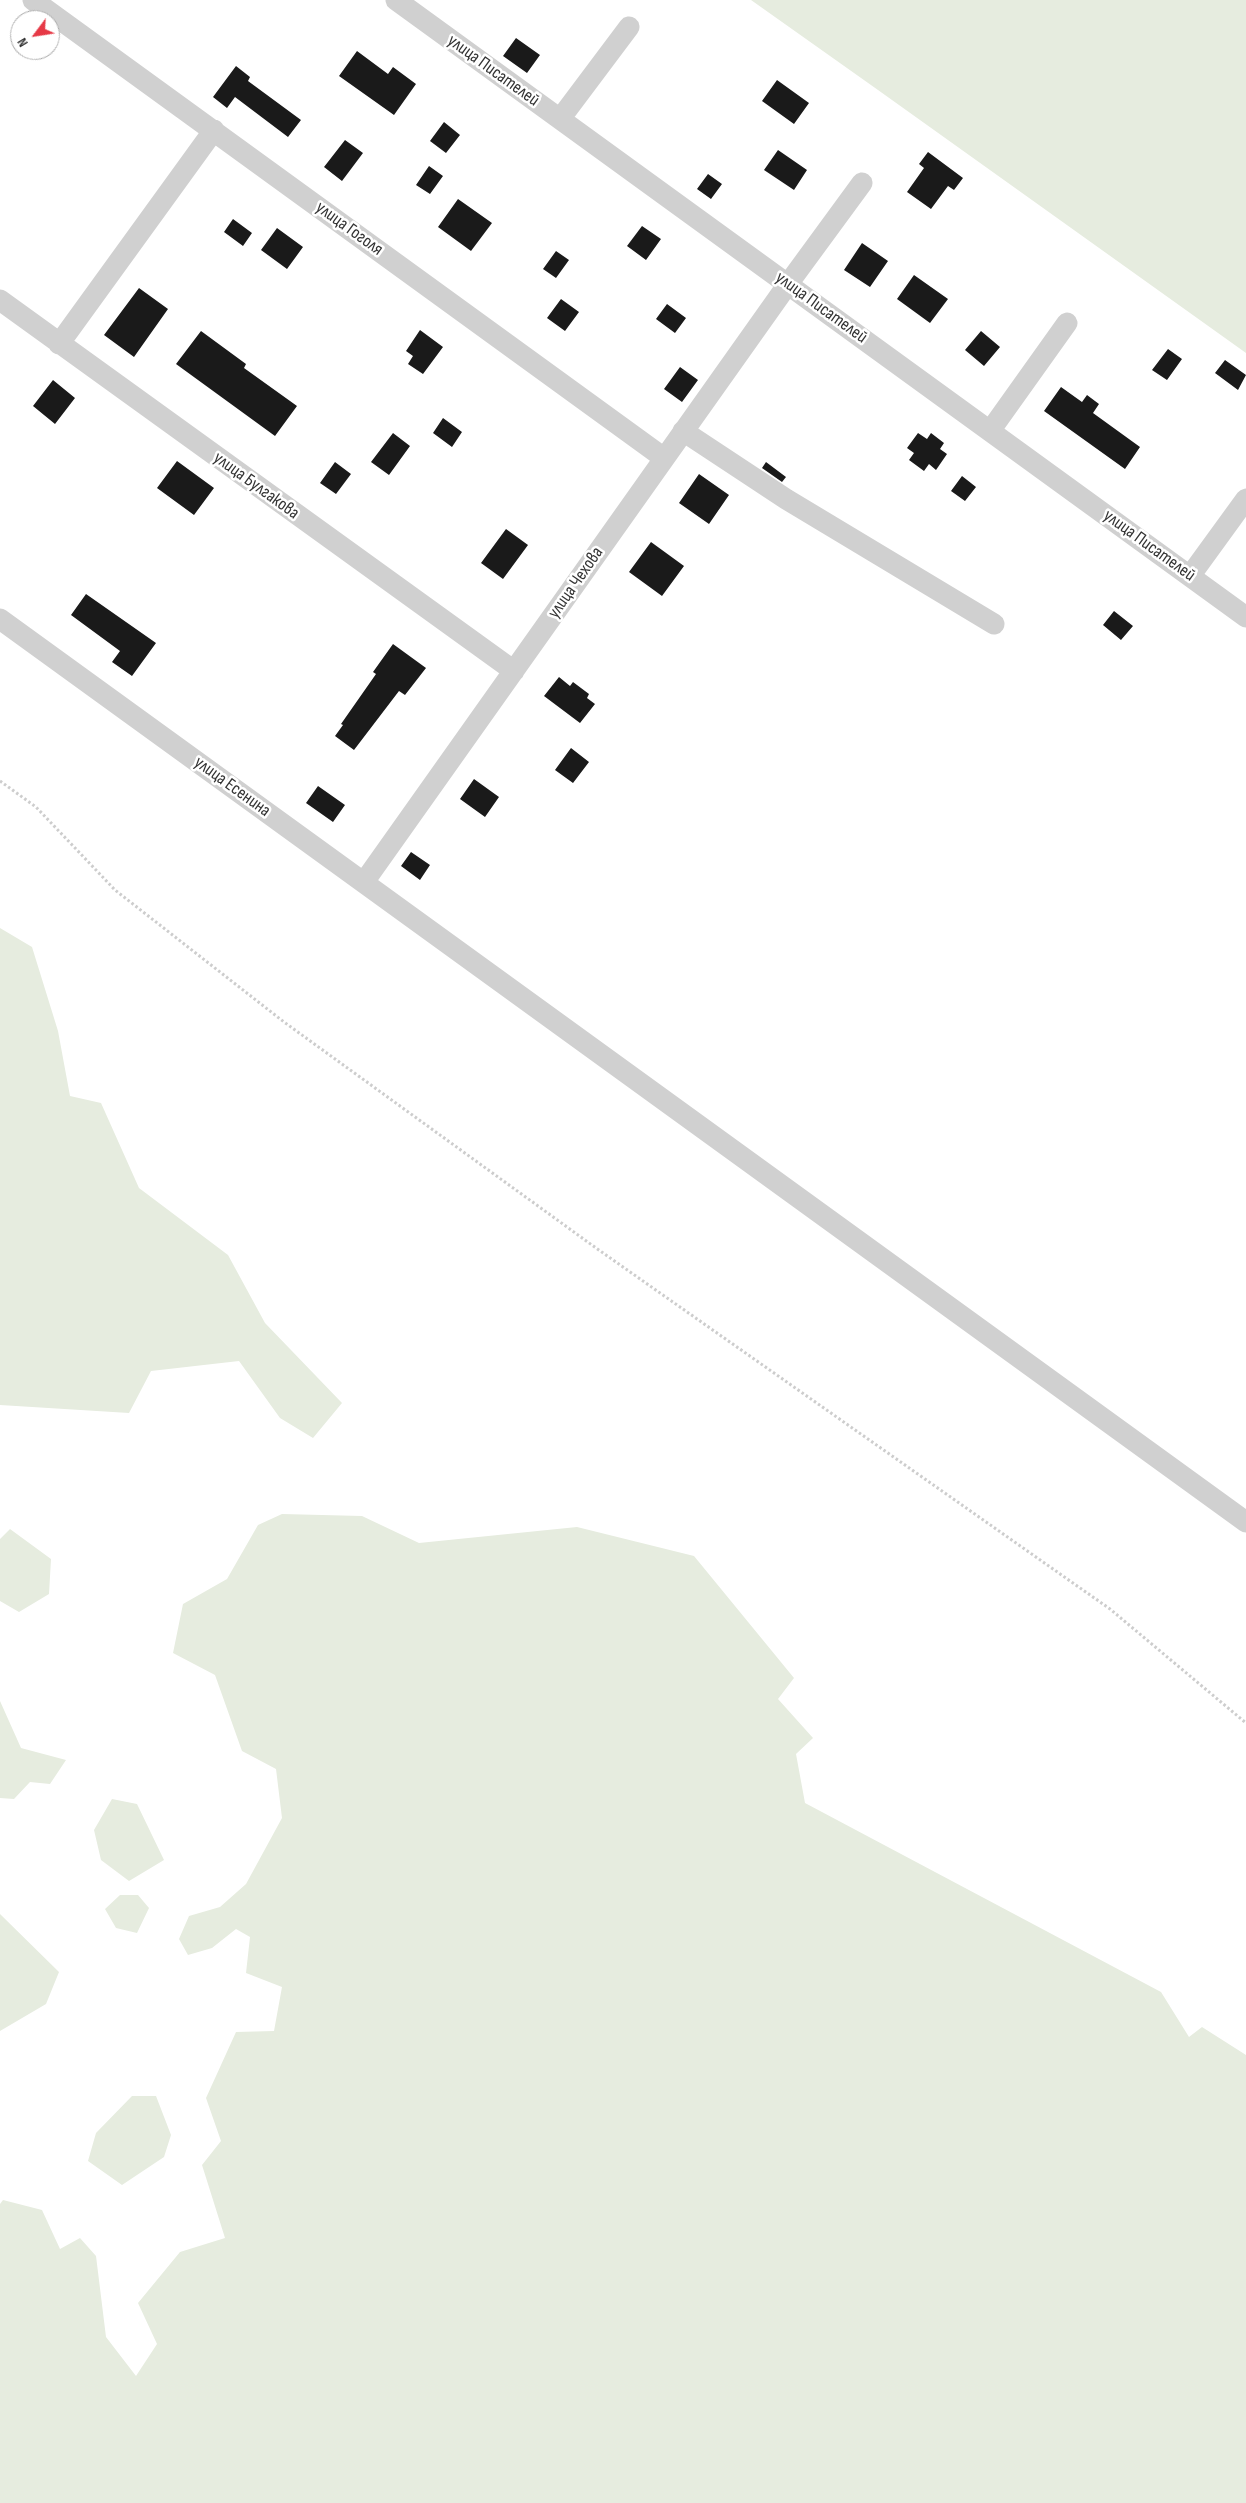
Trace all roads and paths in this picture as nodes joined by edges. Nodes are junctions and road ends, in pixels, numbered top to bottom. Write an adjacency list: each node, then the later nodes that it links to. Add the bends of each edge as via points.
1 (33, 0): 5 (street, улица Гоголя)
2 (396, 0): 4 (street, улица Писателей)
3 (629, 27): 4 (street)
4 (560, 119): 7 (street, улица Писателей)
5 (214, 130): 10 (street); 13 (street, улица Гоголя)
6 (862, 183): 7 (street, улица Чехова)
7 (788, 284): 11 (street, улица Чехова); 12 (street, улица Писателей)
8 (0, 300): 10 (street, улица Булгакова)
9 (1067, 323): 12 (street)
10 (59, 344): 19 (street, улица Булгакова)
11 (684, 431): 13 (street, улица Чехова); 18 (street, via 786,499)
12 (990, 431): 15 (street, улица Писателей)
13 (664, 458): 19 (street, улица Чехова)
14 (1246, 499): 15 (street)
15 (1190, 576): 16 (street, улица Писателей)
16 (1246, 617)
17 (0, 619): 21 (street, улица Есенина)
18 (994, 624)
19 (514, 671): 21 (street, улица Чехова)
20 (0, 782): 23 (path, via 36,807 115,890 284,1022 620,1265 1110,1609)
21 (364, 882): 22 (street, улица Есенина)
22 (1246, 1522)
23 (1246, 1723)

